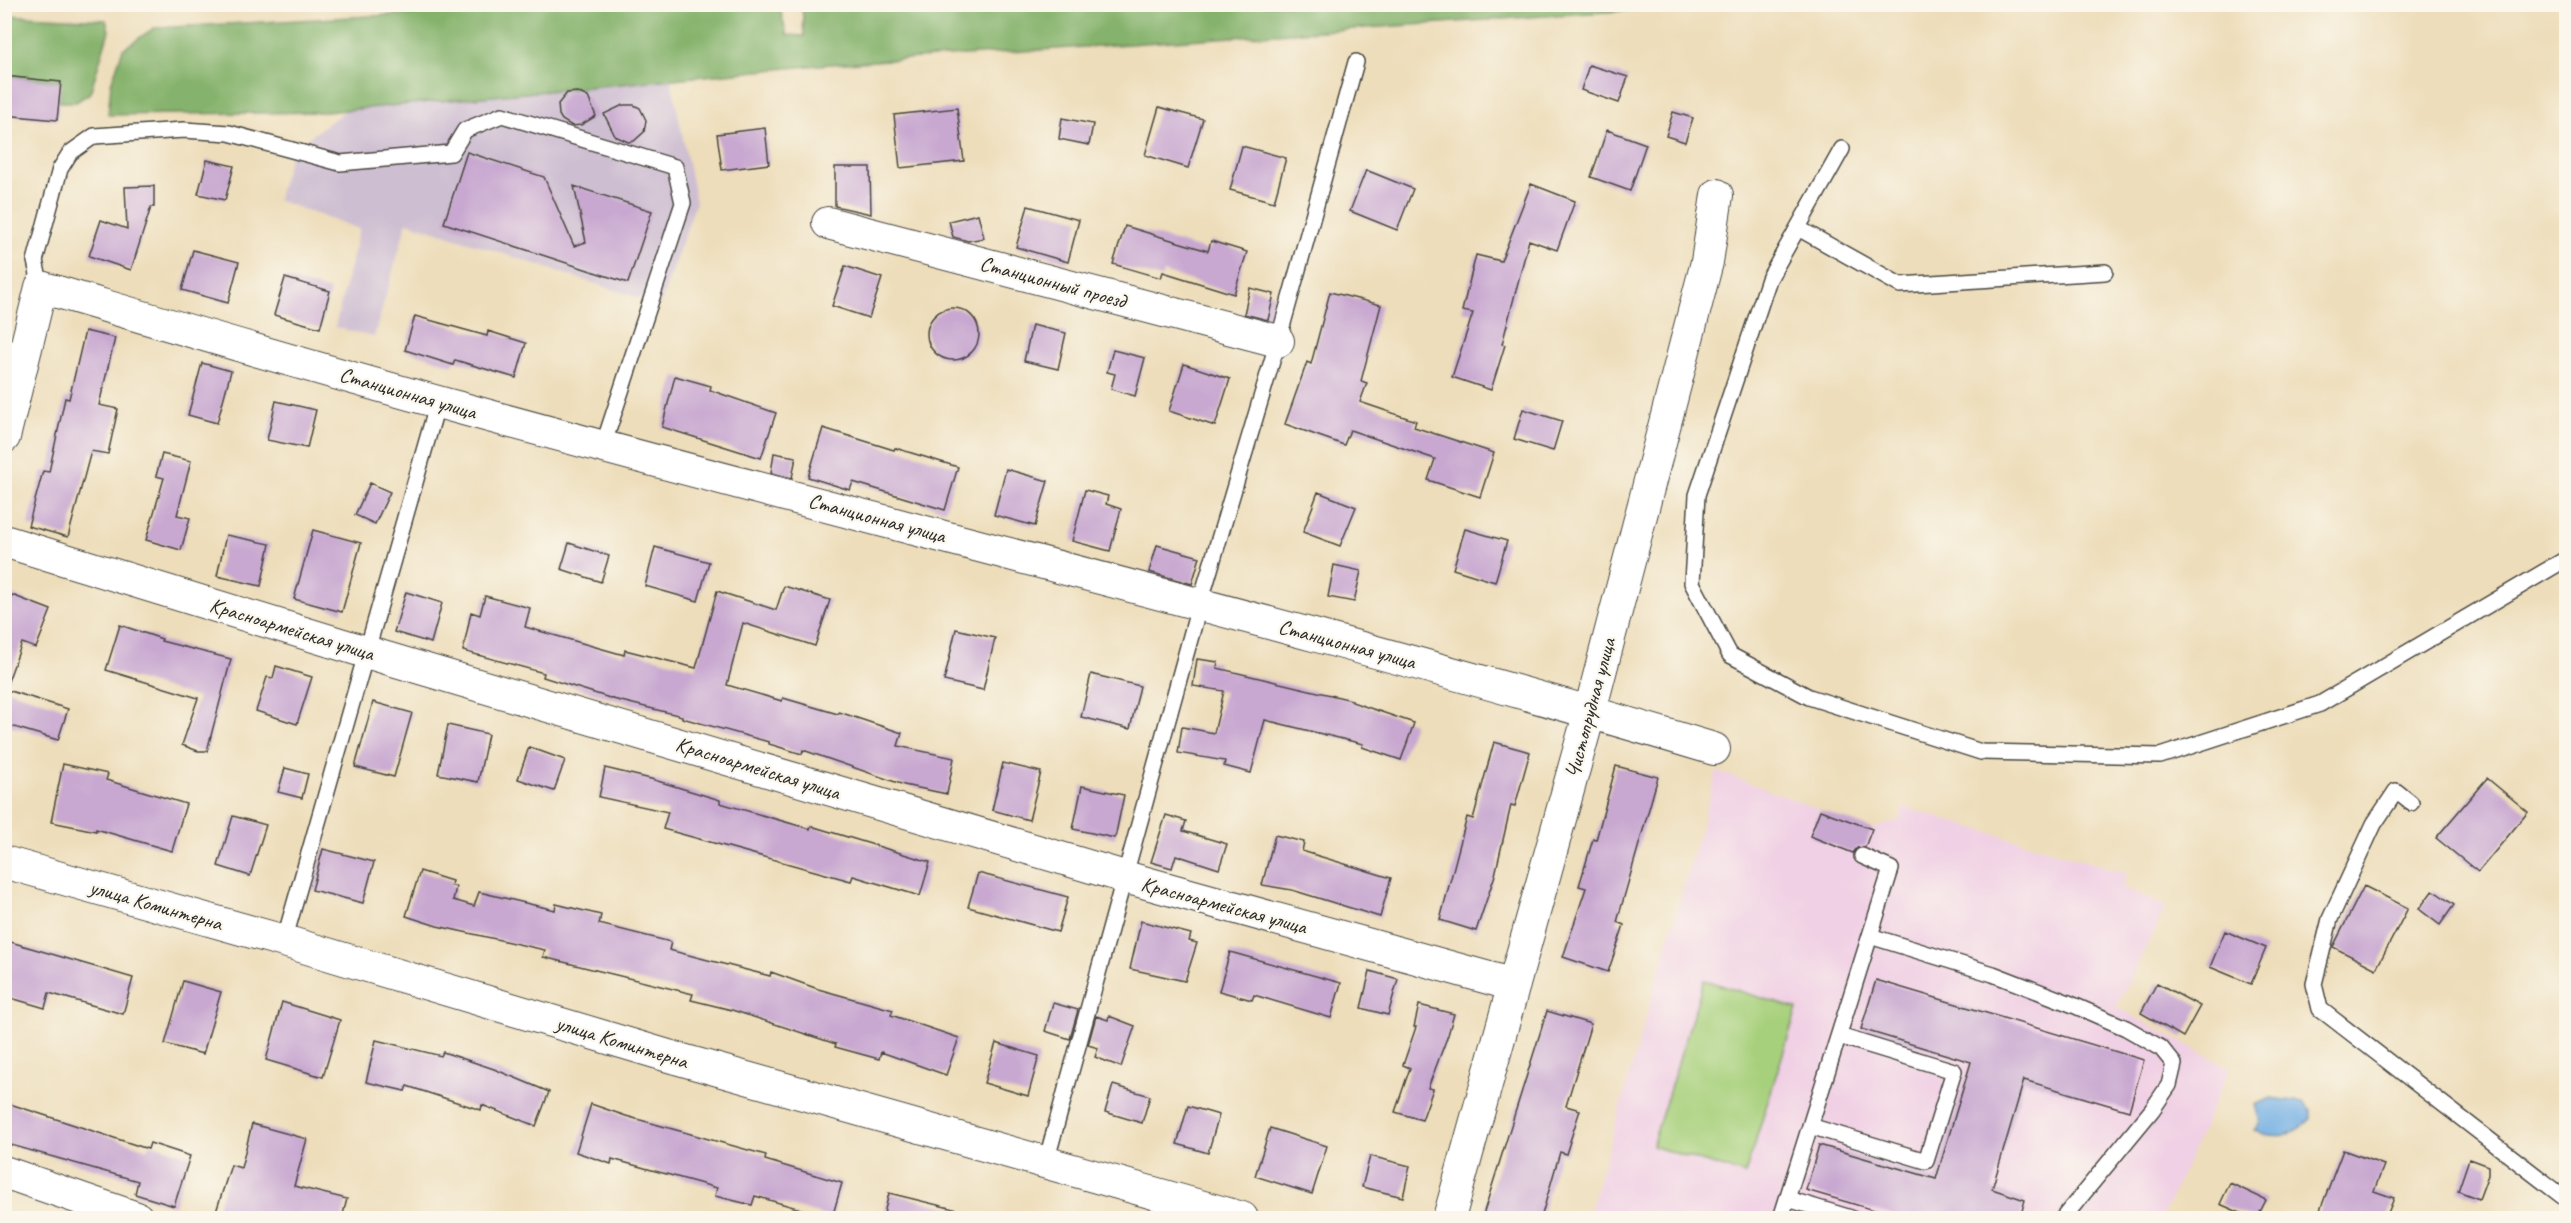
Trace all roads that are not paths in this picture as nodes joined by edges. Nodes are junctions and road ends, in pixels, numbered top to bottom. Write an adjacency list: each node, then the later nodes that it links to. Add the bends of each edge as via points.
1 (1356, 62): 8 (lane)
2 (1842, 149): 5 (lane)
3 (1717, 195): 17 (street, Чистопрудная улица, via 1707,262)
4 (828, 223): 8 (street, Станционный проезд)
5 (1797, 228): 6 (lane, via 1900,285); 14 (lane, via 1769,279 1697,495 1692,584 1730,655 1809,697 1981,752 2160,756 2320,704)
6 (2104, 272)
7 (41, 287): 9 (street); 10 (street, Станционная улица); 12 (lane, via 35,261 60,169 70,153 93,136 184,130 229,133 340,163 451,153 465,130 502,115 675,167 683,203)
8 (1278, 341): 15 (lane)
9 (11, 381): 11 (street)
10 (438, 402): 12 (street, Станционная улица); 16 (lane)
11 (4, 437)
12 (603, 446): 15 (street, Станционная улица)
13 (4, 541): 16 (street, Красноармейская улица)
14 (2566, 559)
15 (1200, 603): 17 (street, Станционная улица); 22 (lane)
16 (366, 652): 22 (street, Красноармейская улица); 24 (lane)
17 (1590, 711): 18 (street, Станционная улица); 25 (street, Чистопрудная улица)
18 (1714, 749)
19 (2411, 803): 31 (lane, via 2396,791 2374,824 2330,919 2314,984 2320,1009)
20 (1862, 856): 23 (lane, via 1891,869)
21 (4, 862): 24 (street, улица Коминтерна)
22 (1125, 878): 25 (street, Красноармейская улица); 28 (lane)
23 (1870, 936): 26 (lane); 37 (lane, via 1993,974 2071,1004 2161,1048 2174,1064 2169,1084 2152,1110)
24 (284, 940): 28 (street, улица Коминтерна, via 665,1055)
25 (1514, 985): 34 (street, Чистопрудная улица)
26 (1839, 1036): 27 (lane); 27 (lane, via 1954,1071 1926,1161)
27 (1810, 1126): 30 (lane)
28 (1046, 1162): 33 (street, улица Коминтерна)
29 (4, 1172): 32 (street)
30 (1788, 1199): 35 (lane); 36 (lane)
31 (2566, 1199)
32 (137, 1218)
33 (1242, 1218)
34 (1449, 1218)
35 (1781, 1218)
36 (1851, 1218)
37 (2063, 1218)

